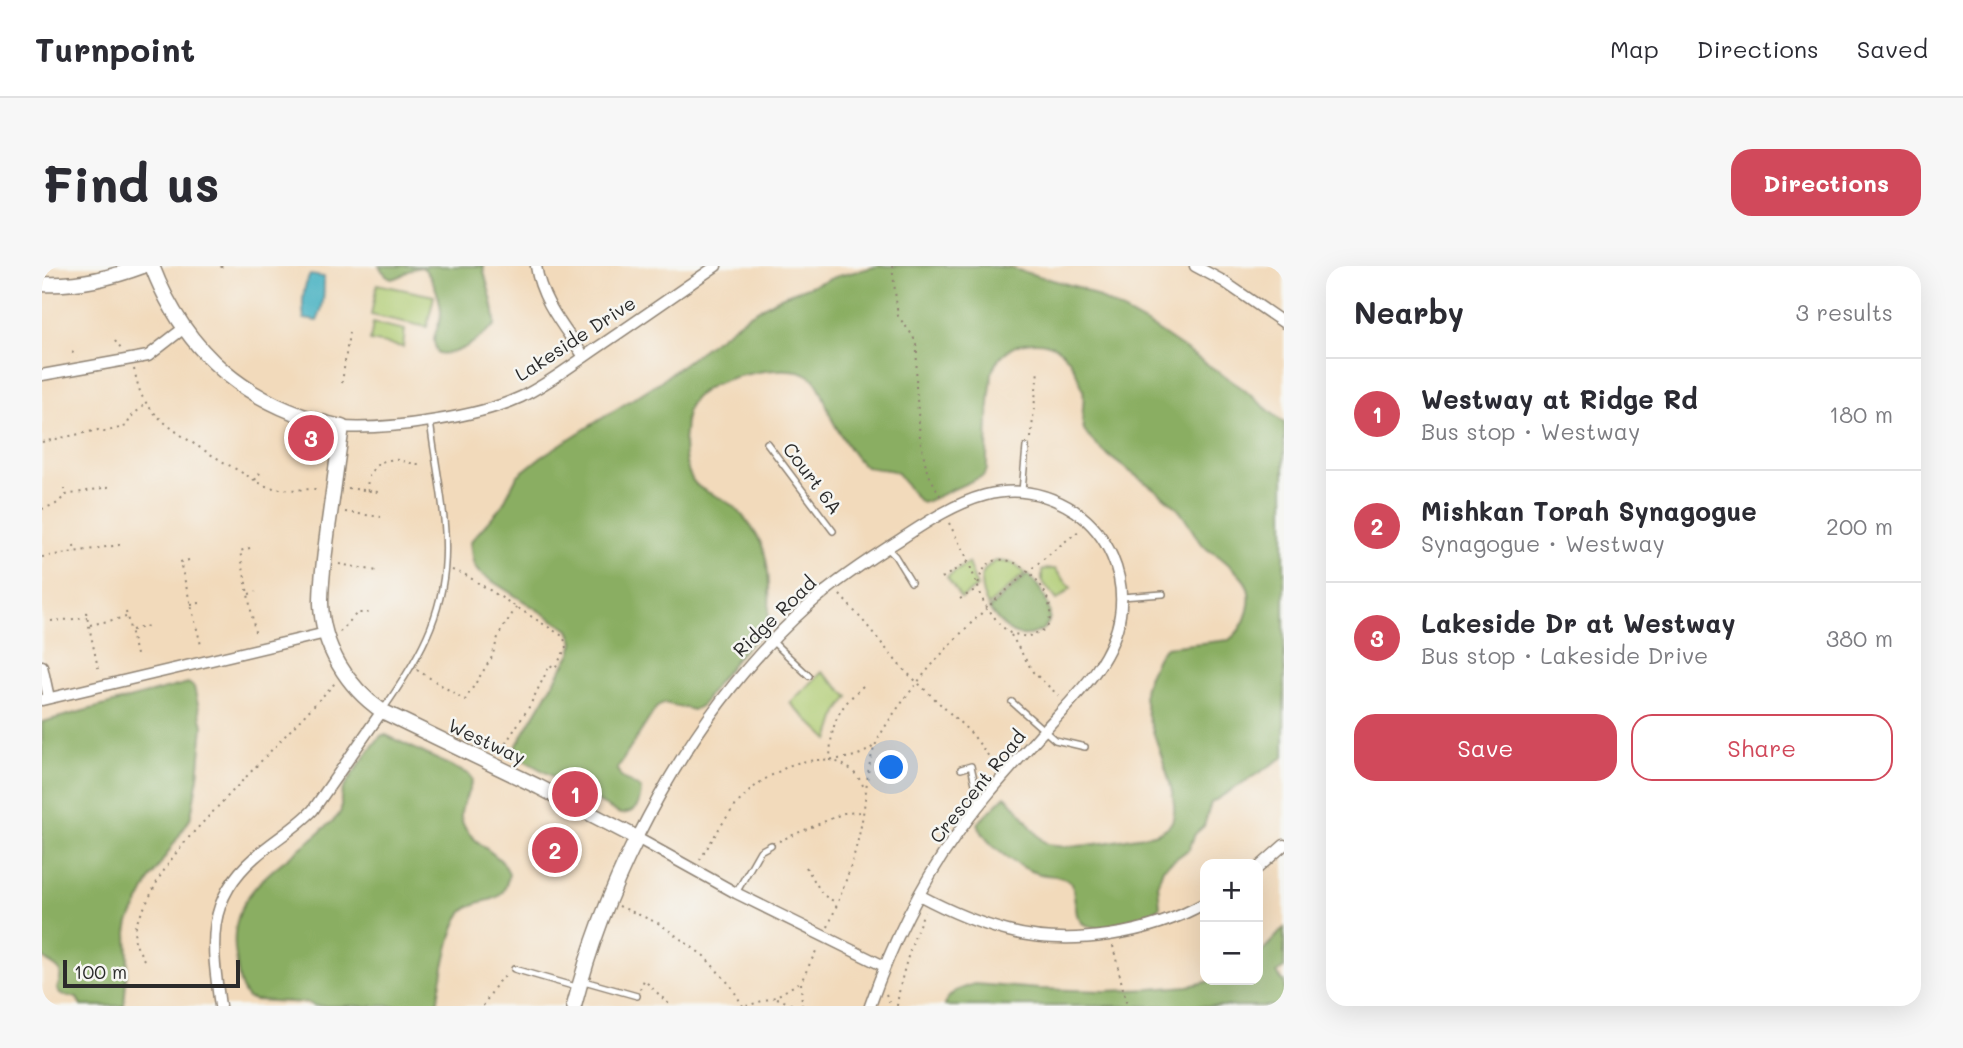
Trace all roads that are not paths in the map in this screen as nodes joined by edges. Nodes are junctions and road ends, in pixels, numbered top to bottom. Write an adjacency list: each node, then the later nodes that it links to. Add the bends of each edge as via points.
1 (143, 266): 6 (street, via 93,280)
2 (152, 266): 8 (street, Lakeside Drive)
3 (536, 266): 9 (street, via 545,299)
4 (716, 266): 9 (street, Lakeside Drive)
5 (1195, 266): 7 (street)
6 (42, 284)
7 (1284, 323)
8 (184, 328): 10 (street, via 152,355); 12 (street, Lakeside Drive, via 216,366 248,390 283,409)
9 (584, 357): 11 (street, Lakeside Drive, via 519,398)
10 (42, 375)
11 (430, 420): 12 (street, Lakeside Drive); 27 (lane, via 445,530 445,568 428,635)
12 (342, 427): 21 (street, Westway, via 321,605)
13 (767, 443): 16 (lane, Court 6A)
14 (1026, 447): 15 (lane)
15 (1022, 491): 17 (street, Ridge Road, via 974,498); 20 (street, Ridge Road, via 1057,501 1089,523 1112,557)
16 (833, 531)
17 (887, 548): 18 (lane); 22 (street, Ridge Road, via 832,587)
18 (911, 582)
19 (1163, 594): 20 (lane)
20 (1121, 597): 28 (street, Crescent Road, via 1110,649)
21 (333, 632): 25 (street); 27 (street, Westway, via 336,661 366,699)
22 (772, 641): 24 (lane); 32 (street, Ridge Road, via 694,740)
23 (42, 666): 25 (street)
24 (810, 677)
25 (46, 699)
26 (1012, 702): 28 (lane)
27 (382, 711): 32 (street, Westway); 43 (street, via 313,810 251,860 230,886 217,915 213,939)
28 (1043, 731): 29 (lane, via 1055,740); 31 (street, Crescent Road)
29 (1085, 747)
30 (961, 769): 31 (lane, via 971,766)
31 (979, 806): 37 (street, Crescent Road)
32 (637, 838): 36 (street, Westway); 41 (street, Ridge Road, via 608,902)
33 (771, 845): 36 (lane, via 760,851)
34 (1284, 845): 35 (street)
35 (1263, 864)
36 (736, 893): 39 (street, Westway)
37 (919, 895): 38 (street, via 980,923 1060,938 1111,935 1155,925); 39 (street, Crescent Road)
38 (1200, 906)
39 (884, 966): 45 (street, Crescent Road)
40 (514, 969): 41 (lane)
41 (580, 984): 42 (lane); 44 (street, Ridge Road)
42 (637, 996)
43 (220, 1006)
44 (574, 1006)
45 (870, 1006)

